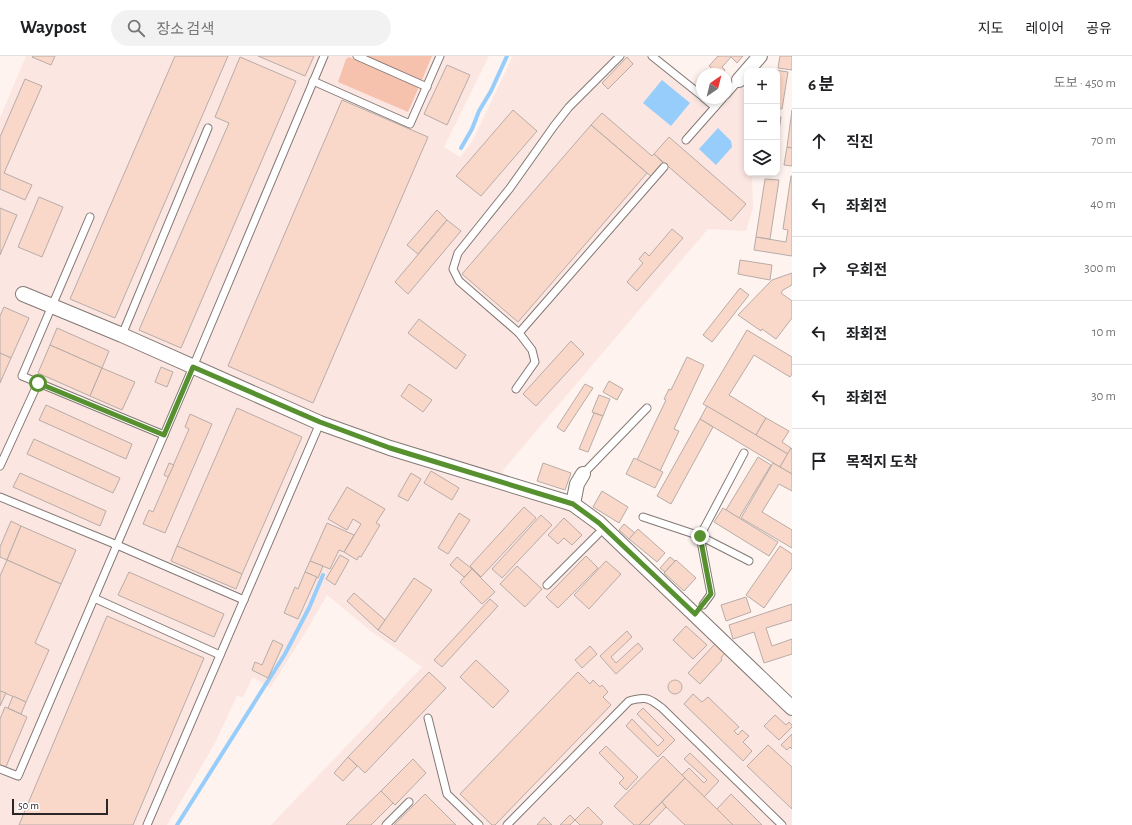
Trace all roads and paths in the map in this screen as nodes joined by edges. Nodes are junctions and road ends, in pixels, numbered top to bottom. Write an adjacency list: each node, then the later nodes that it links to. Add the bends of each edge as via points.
1 (324, 56): 8 (lane)
2 (357, 56): 9 (lane)
3 (440, 56): 9 (lane)
4 (620, 56): 21 (lane, via 569,107 456,258 453,269 460,281)
5 (652, 56): 11 (lane)
6 (760, 56): 7 (street)
7 (739, 80): 10 (lane)
8 (313, 81): 9 (lane, via 410,124); 23 (lane)
9 (427, 87)
10 (732, 88)
11 (696, 91)
12 (711, 104): 14 (lane)
13 (718, 104): 14 (lane)
14 (715, 107): 16 (lane)
15 (208, 128): 22 (lane)
16 (686, 140)
17 (664, 168): 21 (lane)
18 (90, 217): 20 (lane)
19 (23, 294): 20 (street)
20 (52, 306): 22 (street); 24 (lane, via 22,376)
21 (519, 334): 25 (lane, via 532,350 535,362)
22 (122, 335): 23 (street)
23 (193, 367): 27 (street); 28 (lane)
24 (38, 383): 28 (lane); 30 (lane)
25 (516, 389)
26 (647, 408): 31 (lane)
27 (320, 422): 33 (street, via 390,448); 41 (lane)
28 (164, 435): 37 (lane)
29 (744, 453): 36 (lane)
30 (0, 466)
31 (583, 474): 33 (street, via 577,484)
32 (0, 497): 37 (lane)
33 (573, 504): 35 (street, via 599,523)
34 (642, 516): 36 (lane)
35 (601, 531): 39 (lane); 42 (street)
36 (700, 536): 38 (lane); 42 (lane, via 711,594)
37 (117, 545): 40 (lane); 41 (lane)
38 (749, 561)
39 (547, 585)
40 (94, 598): 43 (lane); 46 (lane, via 18,776)
41 (244, 600): 43 (lane)
42 (699, 610): 44 (street)
43 (220, 654): 48 (lane)
44 (792, 708)
45 (428, 718): 50 (lane, via 447,794)
46 (0, 769)
47 (409, 802): 49 (lane)
48 (147, 825)
49 (386, 825)
50 (479, 825)
51 (507, 825): 52 (lane, via 630,701 640,697 650,698 662,708)
52 (782, 825)

